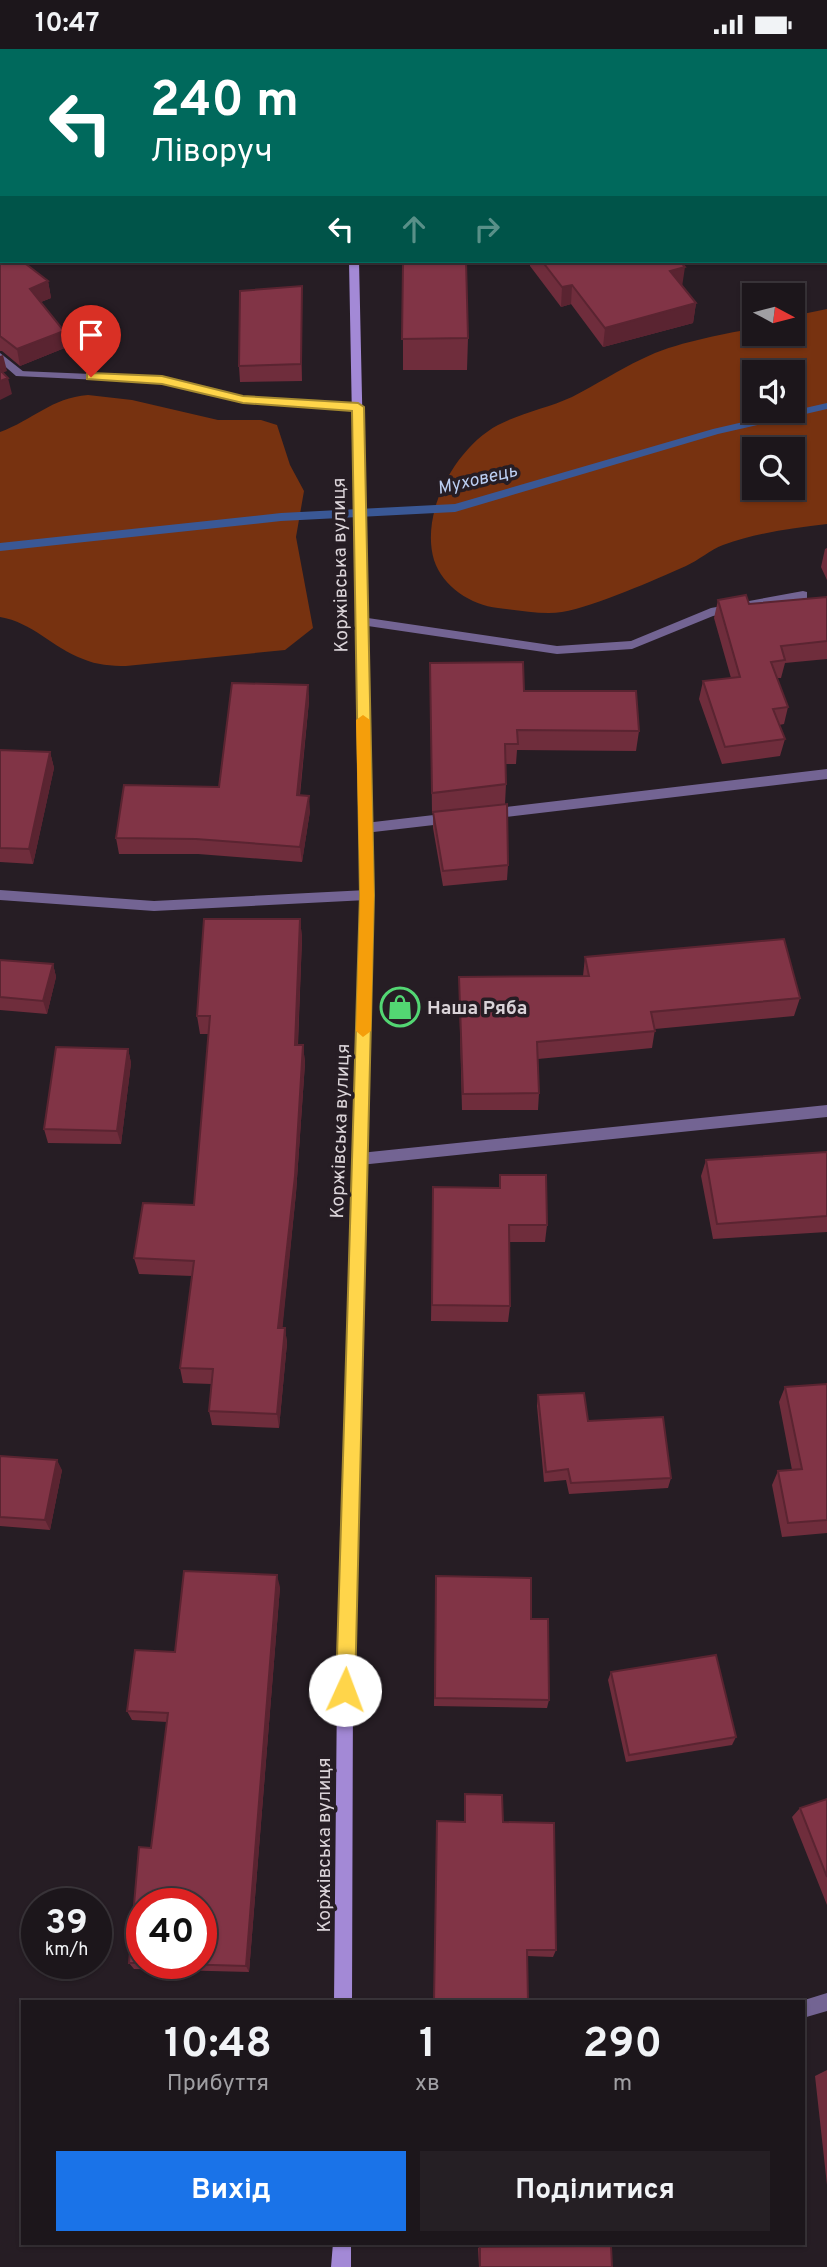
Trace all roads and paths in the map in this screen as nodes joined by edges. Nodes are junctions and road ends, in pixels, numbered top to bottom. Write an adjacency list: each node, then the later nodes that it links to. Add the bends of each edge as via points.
1 (354, 263): 3 (street, Коржівська вулиця)
2 (0, 356): 3 (street, via 20,373 162,380 243,400)
3 (358, 407): 5 (street, Коржівська вулиця)
4 (803, 595): 5 (street, via 711,612 632,645 557,650)
5 (361, 621): 7 (street, Коржівська вулиця)
6 (827, 774): 7 (street)
7 (365, 828): 9 (street, Коржівська вулиця)
8 (0, 895): 9 (street, via 154,906)
9 (367, 895): 11 (street, Коржівська вулиця)
10 (827, 1111): 11 (street)
11 (360, 1159): 12 (street, Коржівська вулиця, via 345,1690)
12 (343, 2000)
13 (827, 2002): 14 (street)
14 (805, 2008)
15 (342, 2245): 16 (street)
16 (341, 2267)

